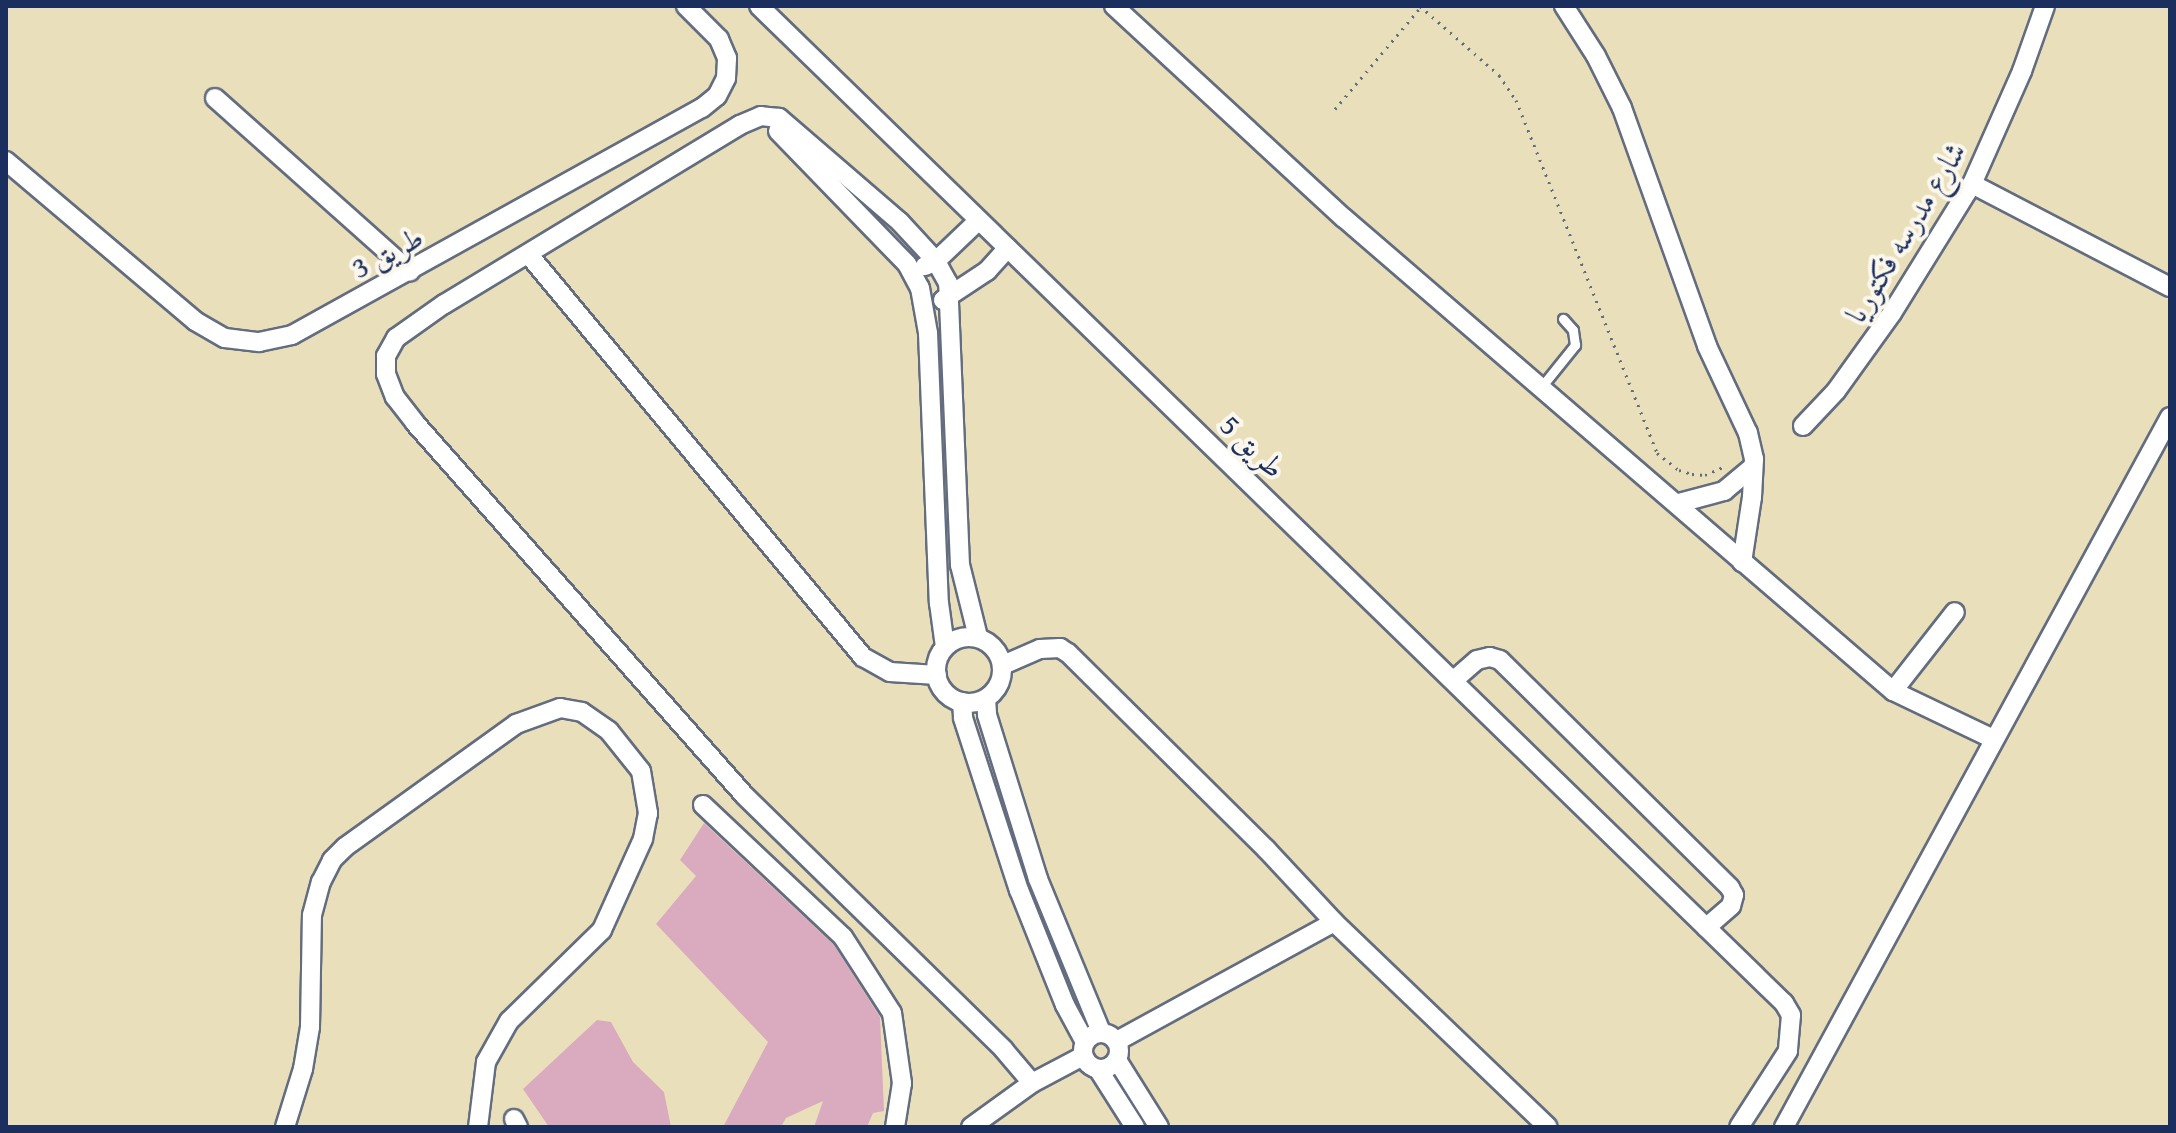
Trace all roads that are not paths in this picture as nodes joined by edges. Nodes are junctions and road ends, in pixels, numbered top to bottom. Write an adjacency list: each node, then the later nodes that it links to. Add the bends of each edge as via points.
1 (686, 6): 14 (street, طريق 3, via 719,39 727,58 726,78 717,96)
2 (759, 6): 10 (street, طريق 5)
3 (1114, 6): 20 (street, via 1344,218)
4 (1564, 6): 23 (street, via 1622,108 1707,346 1748,433)
5 (2045, 6): 9 (street, شارع مدرسه فكتوريا)
6 (215, 98): 14 (street)
7 (761, 116): 12 (street); 13 (street, via 787,123 900,222); 15 (street)
8 (6, 161): 14 (street, طريق 3, via 195,321 225,338 259,342 292,335)
9 (1972, 184): 16 (street); 22 (street, شارع مدرسه فكتوريا, via 1892,313 1836,391)
10 (979, 220): 11 (street, طريق 5); 13 (street)
11 (1008, 248): 17 (street, via 987,271); 31 (street, طريق 5)
12 (529, 255): 30 (street, via 847,641 875,667); 40 (street, via 396,338 386,356 395,397 744,795)
13 (936, 261): 15 (street); 17 (street)
14 (410, 272)
15 (911, 272): 18 (street)
16 (2170, 287)
17 (950, 297): 18 (street); 27 (street, via 960,565)
18 (926, 308): 28 (street)
19 (1563, 319): 20 (lane, via 1573,330 1575,345)
20 (1542, 386): 24 (street)
21 (2170, 417): 35 (street)
22 (1803, 426)
23 (1752, 460): 24 (street, via 1724,491); 25 (street)
24 (1679, 503): 25 (street)
25 (1742, 562): 32 (street)
26 (1955, 612): 32 (street)
27 (978, 637): 28 (street, via 960,638); 29 (street, via 990,643)
28 (945, 647): 30 (street)
29 (1003, 665): 33 (street, via 996,691); 37 (street, via 1040,649 1068,653)
30 (937, 675): 34 (street, via 945,693)
31 (1454, 680): 38 (street, طريق 5); 38 (street, via 1472,663 1490,657 1500,660 1730,888 1731,906)
32 (1893, 691): 35 (street)
33 (986, 699): 34 (street); 39 (street, via 1038,879)
34 (962, 702): 39 (street, via 1019,890 1065,1005)
35 (1993, 739): 49 (street)
36 (703, 805): 43 (street, via 843,937 892,1013 902,1083)
37 (1334, 922): 39 (street); 47 (street)
38 (1706, 928): 48 (street, طريق 5, via 1769,986 1791,1015 1788,1051)
39 (1101, 1046): 40 (street); 45 (street, via 1098,1069); 46 (street)
40 (1032, 1083): 44 (street)
41 (285, 1127): 42 (street, via 310,1027 312,915 332,860 516,724 560,708 582,712 609,731 641,771 648,813 643,839 602,930 509,1021 486,1062)
42 (478, 1127)
43 (895, 1127)
44 (971, 1127)
45 (1135, 1127)
46 (1159, 1127)
47 (1548, 1127)
48 (1739, 1127)
49 (1784, 1127)

